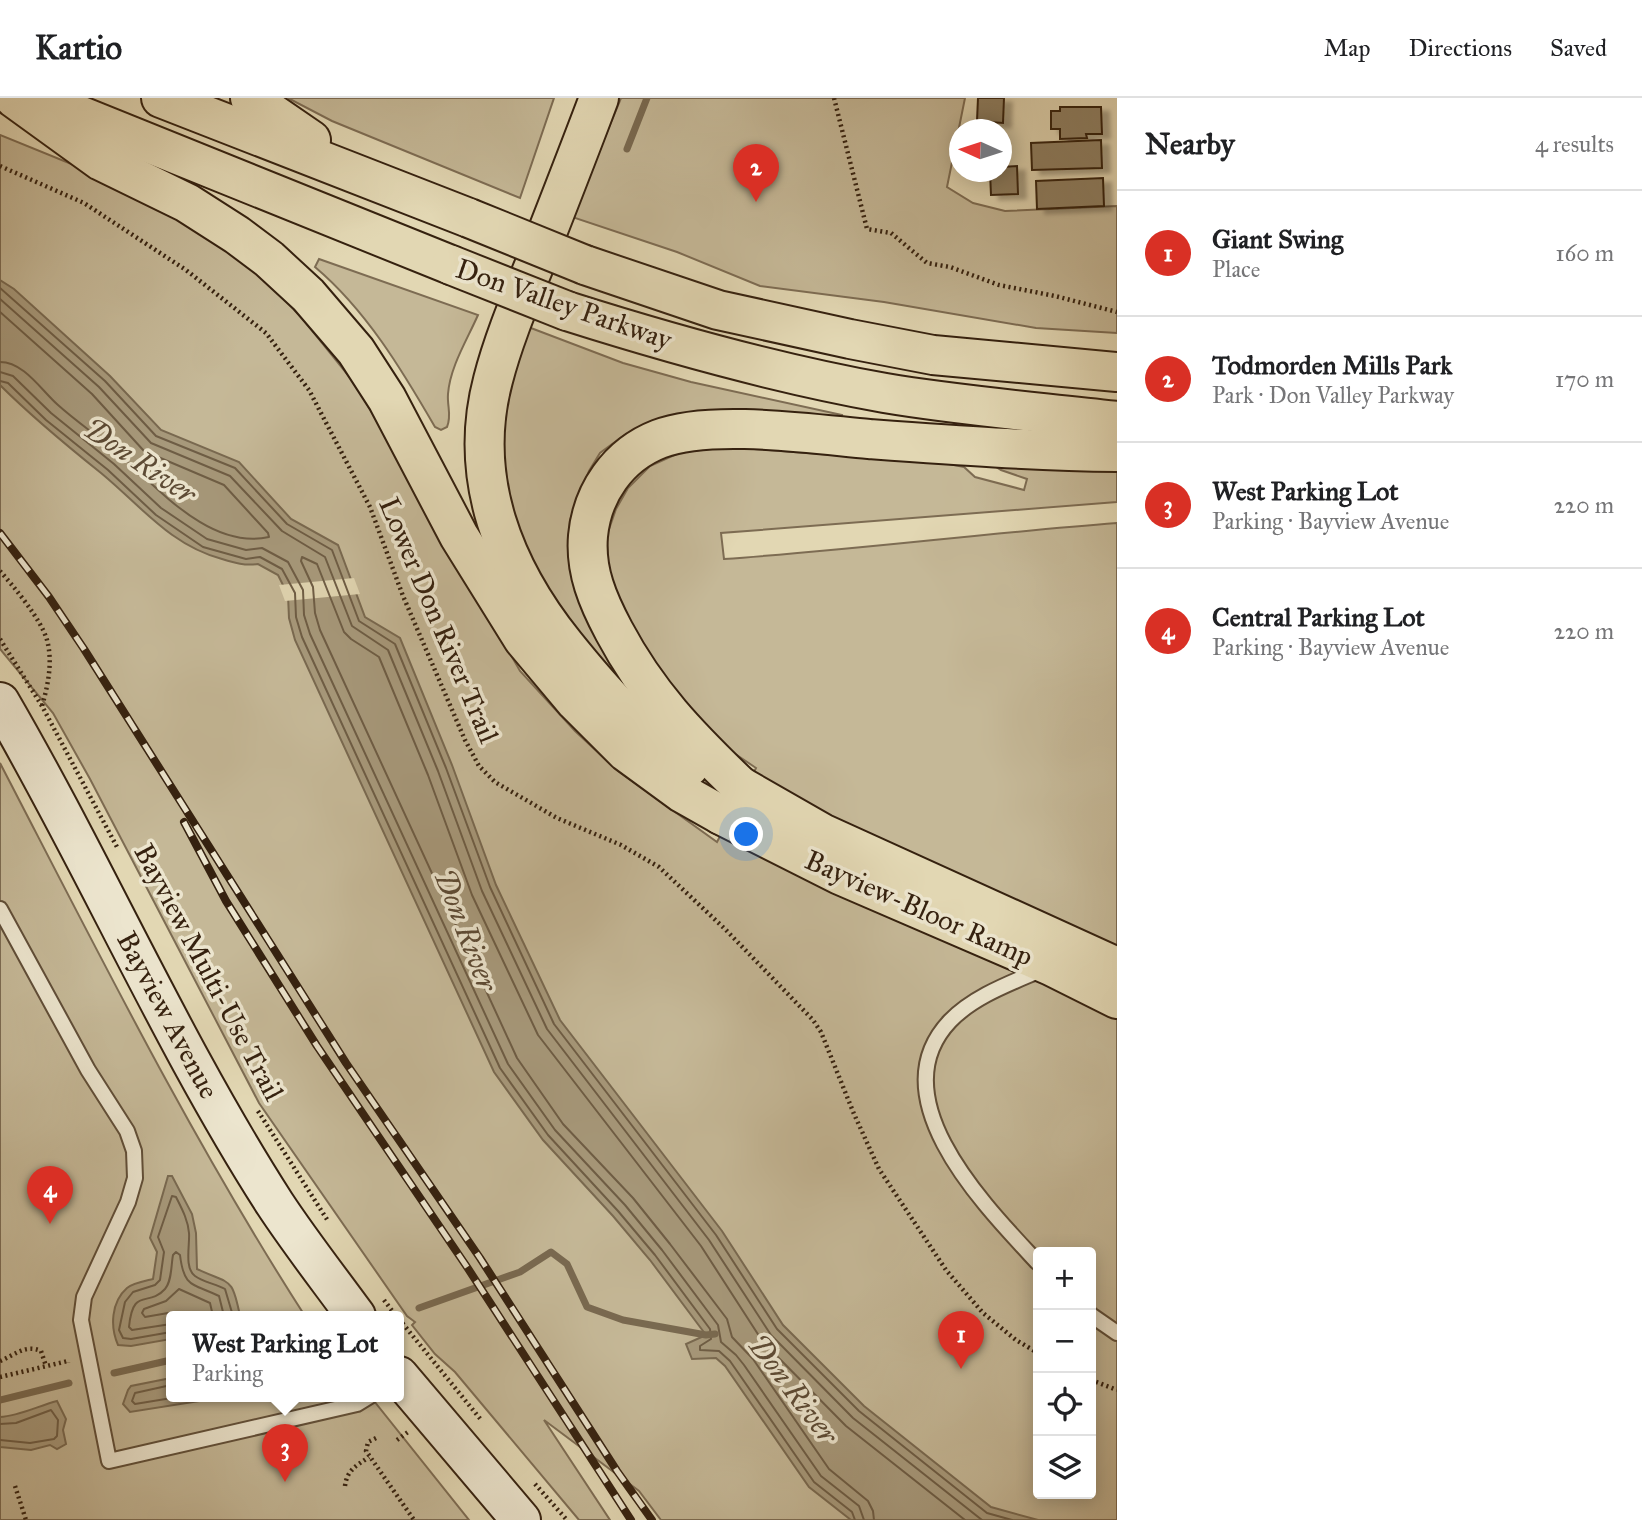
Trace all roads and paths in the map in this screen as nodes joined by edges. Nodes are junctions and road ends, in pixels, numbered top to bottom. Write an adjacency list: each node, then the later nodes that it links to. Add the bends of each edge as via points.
1 (14, 98): 15 (main road, via 101,161 187,203 237,235 308,295 356,351 387,399 459,536)
2 (36, 98): 12 (main road, Don Valley Parkway, bridge, via 567,311 676,344 886,393)
3 (161, 98): 9 (main road, Don Valley Parkway)
4 (250, 98): 9 (main road)
5 (575, 98): 15 (main road, via 487,328 468,405 466,479)
6 (599, 98): 19 (main road, via 492,382 485,461 490,503 524,587 551,628 616,705)
7 (834, 98): 10 (path, via 867,229 891,233 927,263)
8 (0, 166): 33 (path, Lower Don River Trail, via 84,203 186,270 266,333 309,390 370,507 403,596 479,766 495,782 558,818 659,867 813,1020 879,1169 946,1270 983,1313)
9 (371, 180): 11 (main road, Don Valley Parkway, bridge, via 585,265 718,310 933,355)
10 (1117, 312)
11 (1117, 372)
12 (1117, 421)
13 (1117, 452): 19 (main road, via 1019,450 724,429 659,439 632,453 609,478 589,521 590,579 624,651)
14 (0, 571): 18 (path, via 22,595 47,639 50,676)
15 (494, 589): 19 (main road, via 523,639 617,744 682,793)
16 (0, 639): 18 (path, Bayview Multi-Use Trail)
17 (0, 702): 28 (main road, Bayview Avenue, via 210,1095 276,1205)
18 (42, 706): 20 (path, Bayview Multi-Use Trail)
19 (730, 801): 22 (main road, Bayview-Bloor Ramp, via 821,833); 23 (main road, Bayview-Bloor Ramp, via 840,875)
20 (122, 858)
21 (0, 909): 41 (lane, via 134,1150 135,1178 128,1202 81,1308 110,1461)
22 (1109, 956)
23 (1051, 966): 24 (main road, Bayview-Bloor Ramp); 27 (lane, via 992,992 959,1013 933,1047 926,1080 931,1110 948,1154)
24 (1117, 999)
25 (258, 1111): 26 (path, Bayview Multi-Use Trail)
26 (332, 1227)
27 (1033, 1257)
28 (367, 1303): 29 (path)
29 (385, 1311)
30 (1096, 1319): 32 (lane)
31 (404, 1324): 42 (path)
32 (1117, 1334)
33 (1033, 1350)
34 (0, 1360): 35 (path, via 32,1348 41,1351)
35 (46, 1366): 36 (path, via 68,1361); 37 (path)
36 (71, 1373)
37 (0, 1377)
38 (1096, 1382): 39 (path)
39 (1117, 1391)
40 (404, 1395): 50 (main road)
41 (362, 1402)
42 (490, 1432)
43 (376, 1438): 44 (path, via 368,1442)
44 (367, 1454): 47 (path, via 346,1476); 49 (path)
45 (530, 1478): 51 (path)
46 (15, 1486): 48 (path)
47 (345, 1486)
48 (26, 1520)
49 (414, 1520)
50 (521, 1520)
51 (567, 1520)

